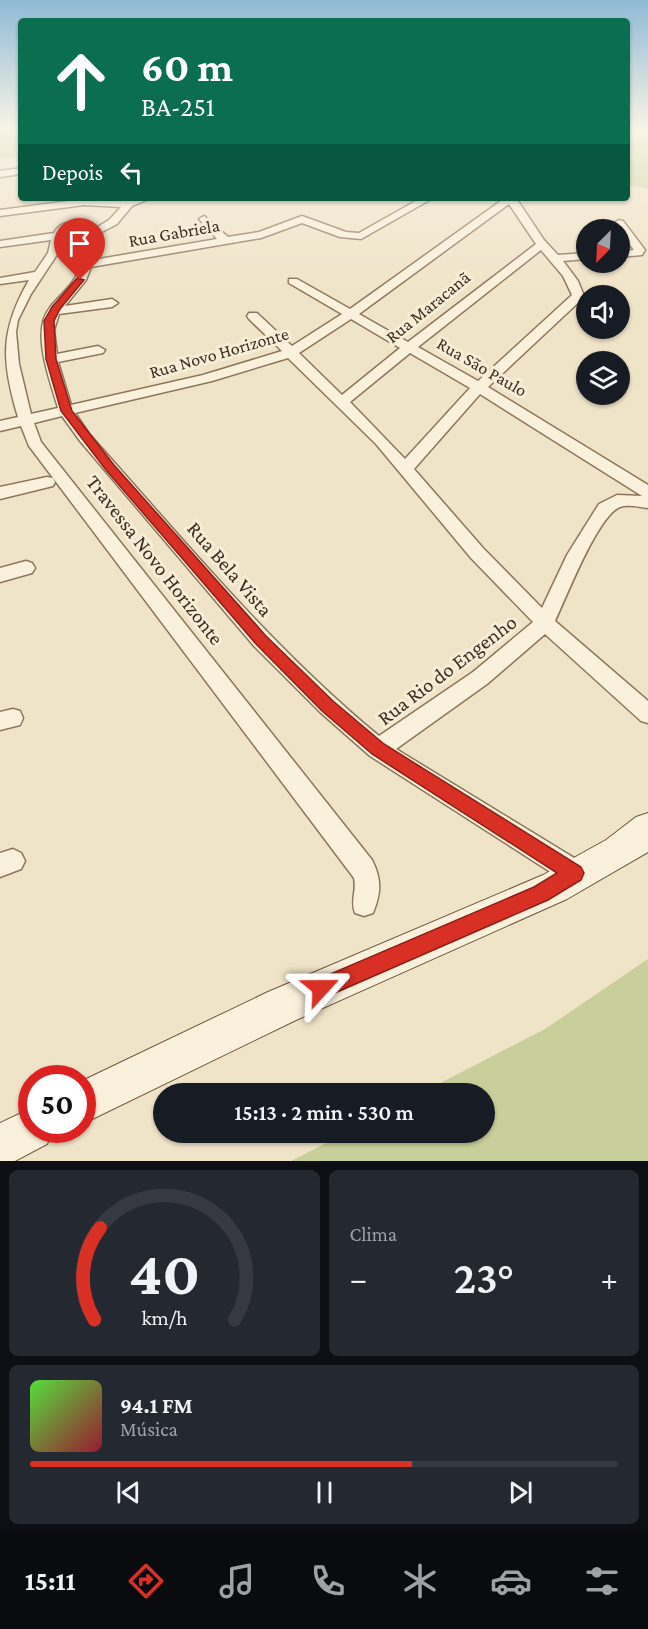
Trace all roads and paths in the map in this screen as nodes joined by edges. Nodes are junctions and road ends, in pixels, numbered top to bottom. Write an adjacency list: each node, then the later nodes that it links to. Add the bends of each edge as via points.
1 (70, 201): 8 (street)
2 (89, 201): 7 (street)
3 (137, 201): 7 (street)
4 (423, 201): 11 (street, Rua Gabriela, via 361,236 344,236 302,219)
5 (506, 201): 23 (street, Rua Novo Horizonte)
6 (512, 201): 13 (street)
7 (128, 204): 17 (street, via 113,222 92,234)
8 (0, 213)
9 (204, 219): 11 (street)
10 (630, 237): 14 (street, via 640,250)
11 (226, 242): 17 (street, Rua Gabriela)
12 (0, 244): 18 (street, Travessa Novo Horizonte, via 62,234)
13 (542, 244): 16 (street); 26 (street, Rua Maracanã)
14 (630, 253)
15 (576, 257): 16 (street)
16 (554, 259): 31 (street, via 575,286 578,297)
17 (86, 265): 22 (street, via 76,285)
18 (36, 275): 19 (street); 25 (street, Travessa Novo Horizonte)
19 (0, 281)
20 (293, 281): 23 (street, Rua São Paulo)
21 (112, 303): 22 (street)
22 (54, 311): 29 (street, Rua Bela Vista, via 49,321)
23 (351, 314): 26 (street, Rua São Paulo); 28 (street, Rua Novo Horizonte)
24 (253, 315): 28 (street)
25 (6, 321): 30 (street, Travessa Novo Horizonte, via 10,333)
26 (408, 348): 31 (street, Rua São Paulo); 32 (street, Rua Maracanã)
27 (98, 350): 29 (street)
28 (290, 353): 32 (street); 33 (street, Rua Novo Horizonte, via 218,375)
29 (51, 359): 33 (street, Rua Bela Vista)
30 (7, 367): 34 (street, Travessa Novo Horizonte)
31 (479, 387): 36 (street); 38 (street, Rua São Paulo)
32 (340, 403): 36 (street)
33 (66, 411): 34 (street, Rua Novo Horizonte); 45 (street, Rua Bela Vista, via 110,468 261,640 327,706)
34 (25, 420): 35 (street, Rua Novo Horizonte); 48 (street, Travessa Novo Horizonte, via 34,442 50,464 363,869 369,885)
35 (0, 426)
36 (406, 468): 43 (street, via 477,553)
37 (47, 482): 39 (street)
38 (648, 492)
39 (0, 493)
40 (648, 502): 43 (street, Rua Rio do Engenho, via 617,501 605,508 576,555)
41 (26, 568): 42 (street)
42 (0, 574)
43 (545, 623): 44 (street); 45 (street, Rua Rio do Engenho, via 480,678)
44 (648, 714)
45 (378, 749): 47 (street, Rua Bela Vista)
46 (648, 829): 47 (main road, via 640,839)
47 (552, 887): 49 (main road, via 282,1006)
48 (364, 904)
49 (96, 1096)
50 (18, 1137): 51 (main road)
51 (0, 1146)

